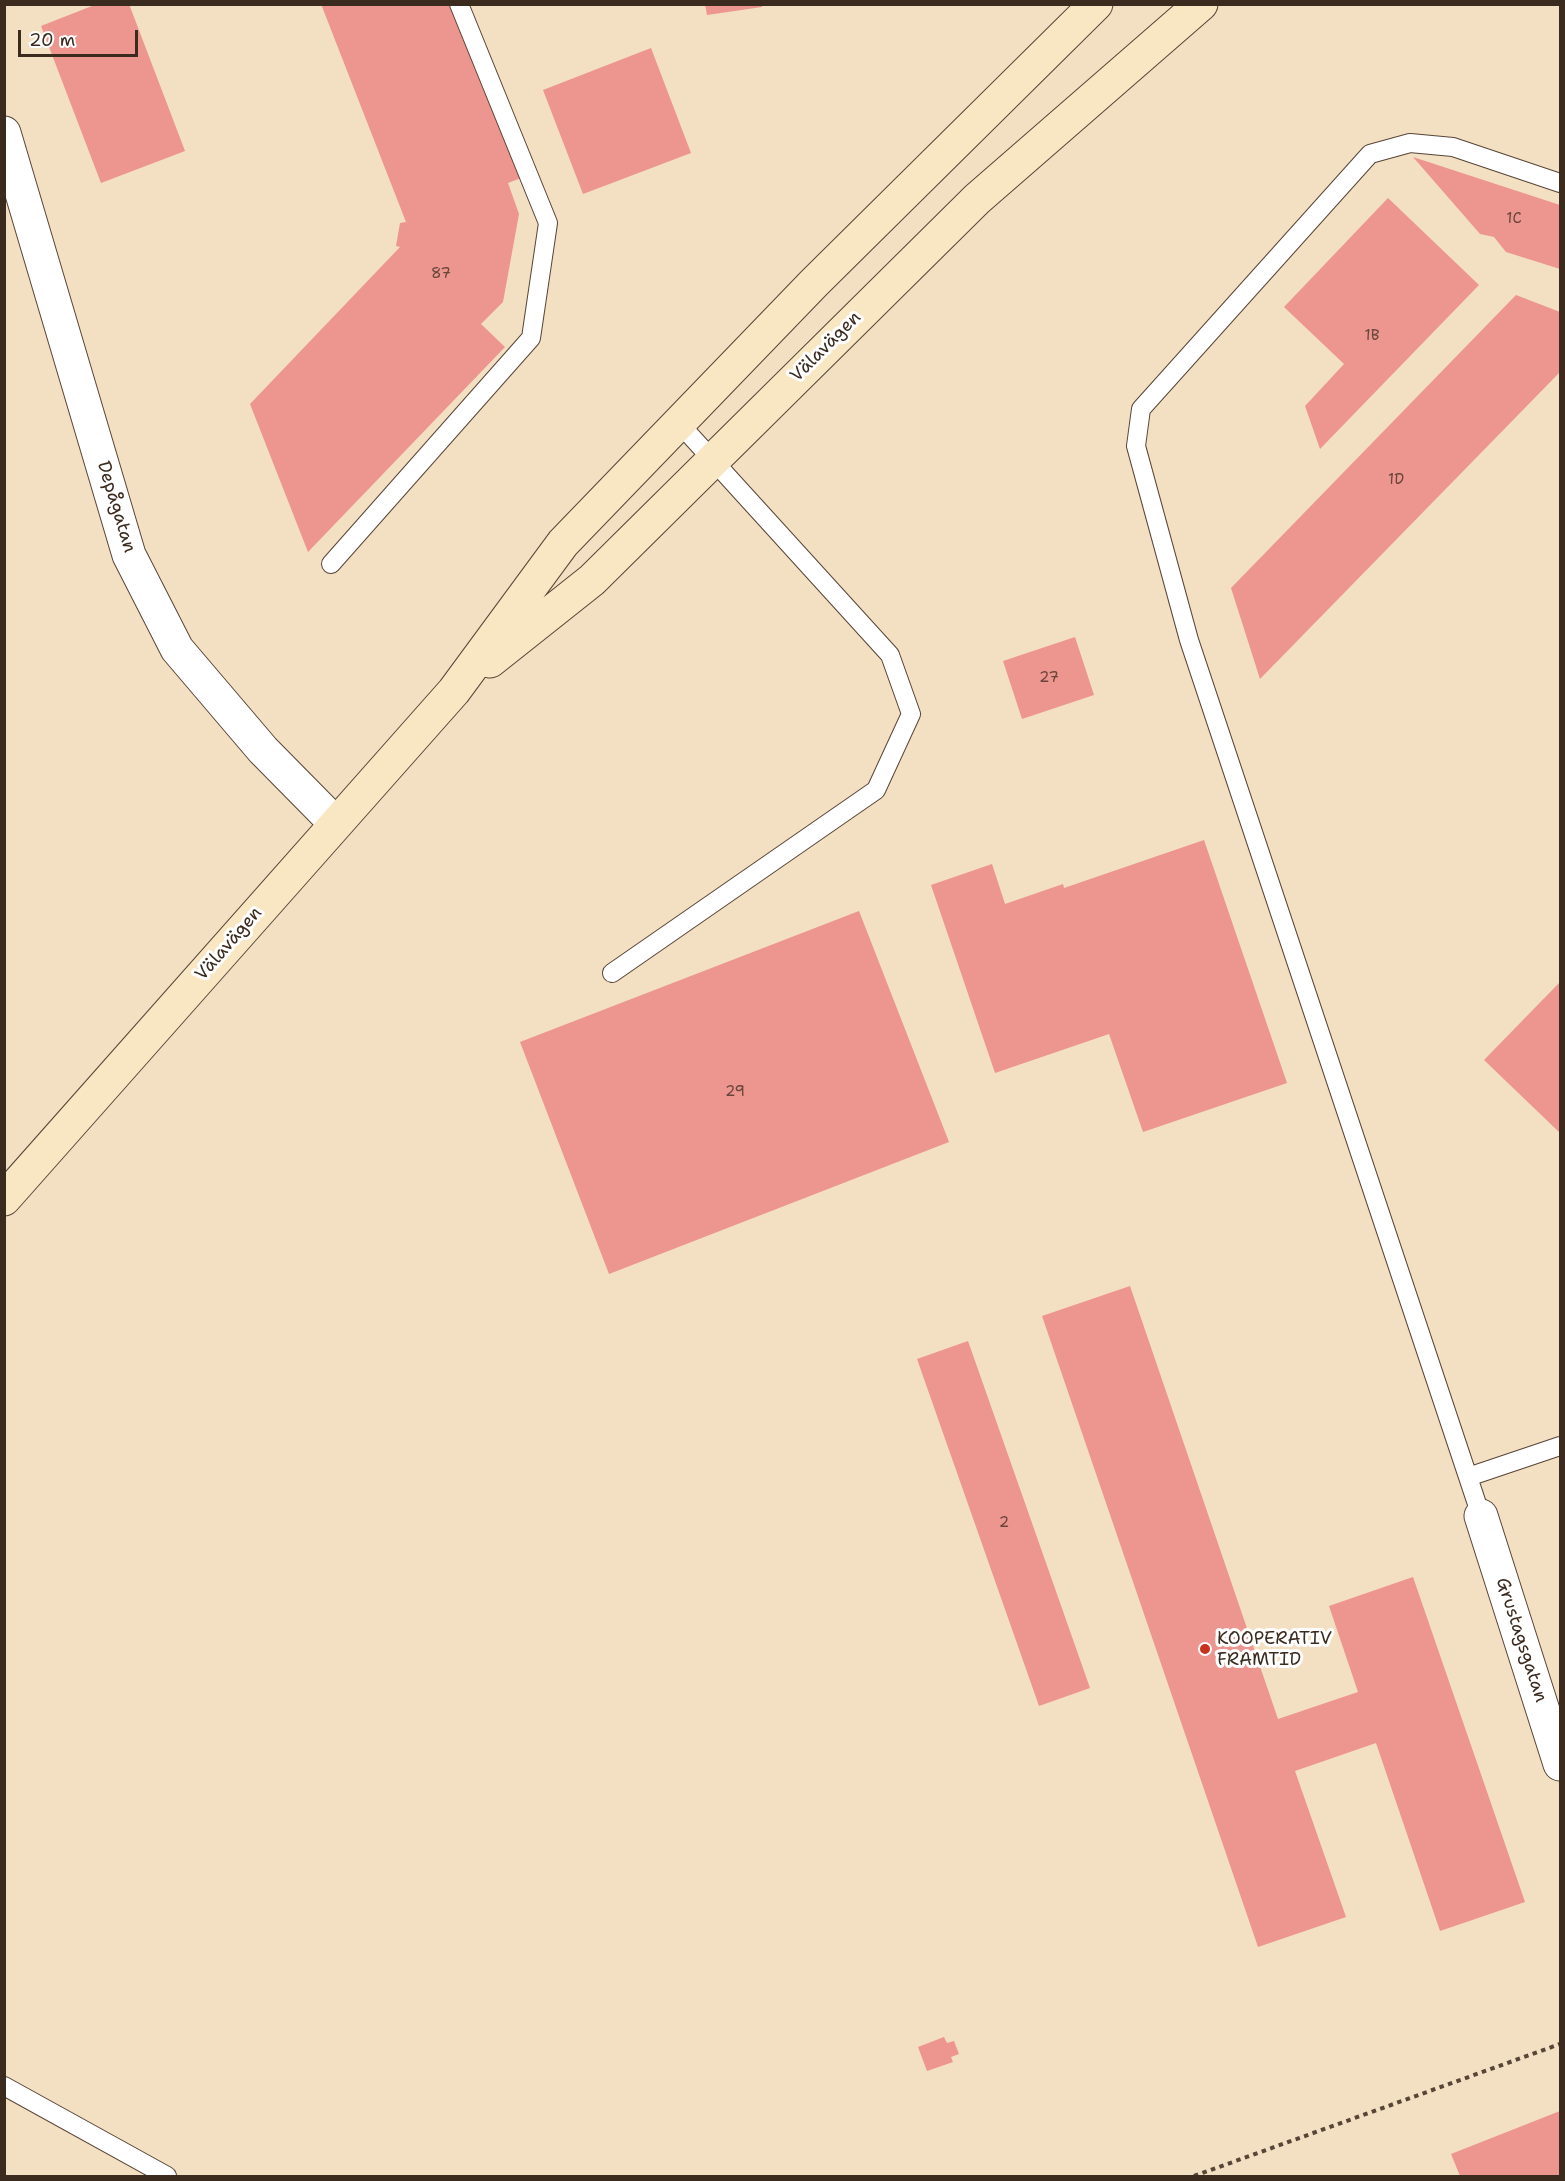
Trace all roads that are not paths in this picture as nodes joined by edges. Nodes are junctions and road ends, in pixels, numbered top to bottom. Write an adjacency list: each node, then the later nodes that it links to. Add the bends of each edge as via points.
1 (459, 4): 8 (lane, via 548,223 531,338)
2 (1096, 4): 6 (main road, Välavägen, via 814,283)
3 (1201, 4): 7 (main road, Välavägen, via 977,199)
4 (4, 133): 10 (street, Depågatan, via 129,555 177,649 263,750)
5 (1560, 183): 14 (lane, via 1453,147 1410,143 1370,154 1141,409 1137,446 1189,640)
6 (679, 423): 7 (lane); 9 (main road, Välavägen, via 563,543)
7 (712, 459): 9 (main road, Välavägen, via 592,580); 11 (lane, via 890,655 911,714 876,790)
8 (331, 564)
9 (454, 691): 10 (main road, Välavägen)
10 (335, 823): 12 (main road, Välavägen)
11 (612, 973)
12 (4, 1199)
13 (1560, 1446): 14 (lane)
14 (1468, 1477): 15 (lane)
15 (1481, 1516): 16 (street, Grustagsgatan)
16 (1560, 1764)
17 (4, 2086): 18 (lane)
18 (135, 2168): 19 (lane)
19 (167, 2176)

